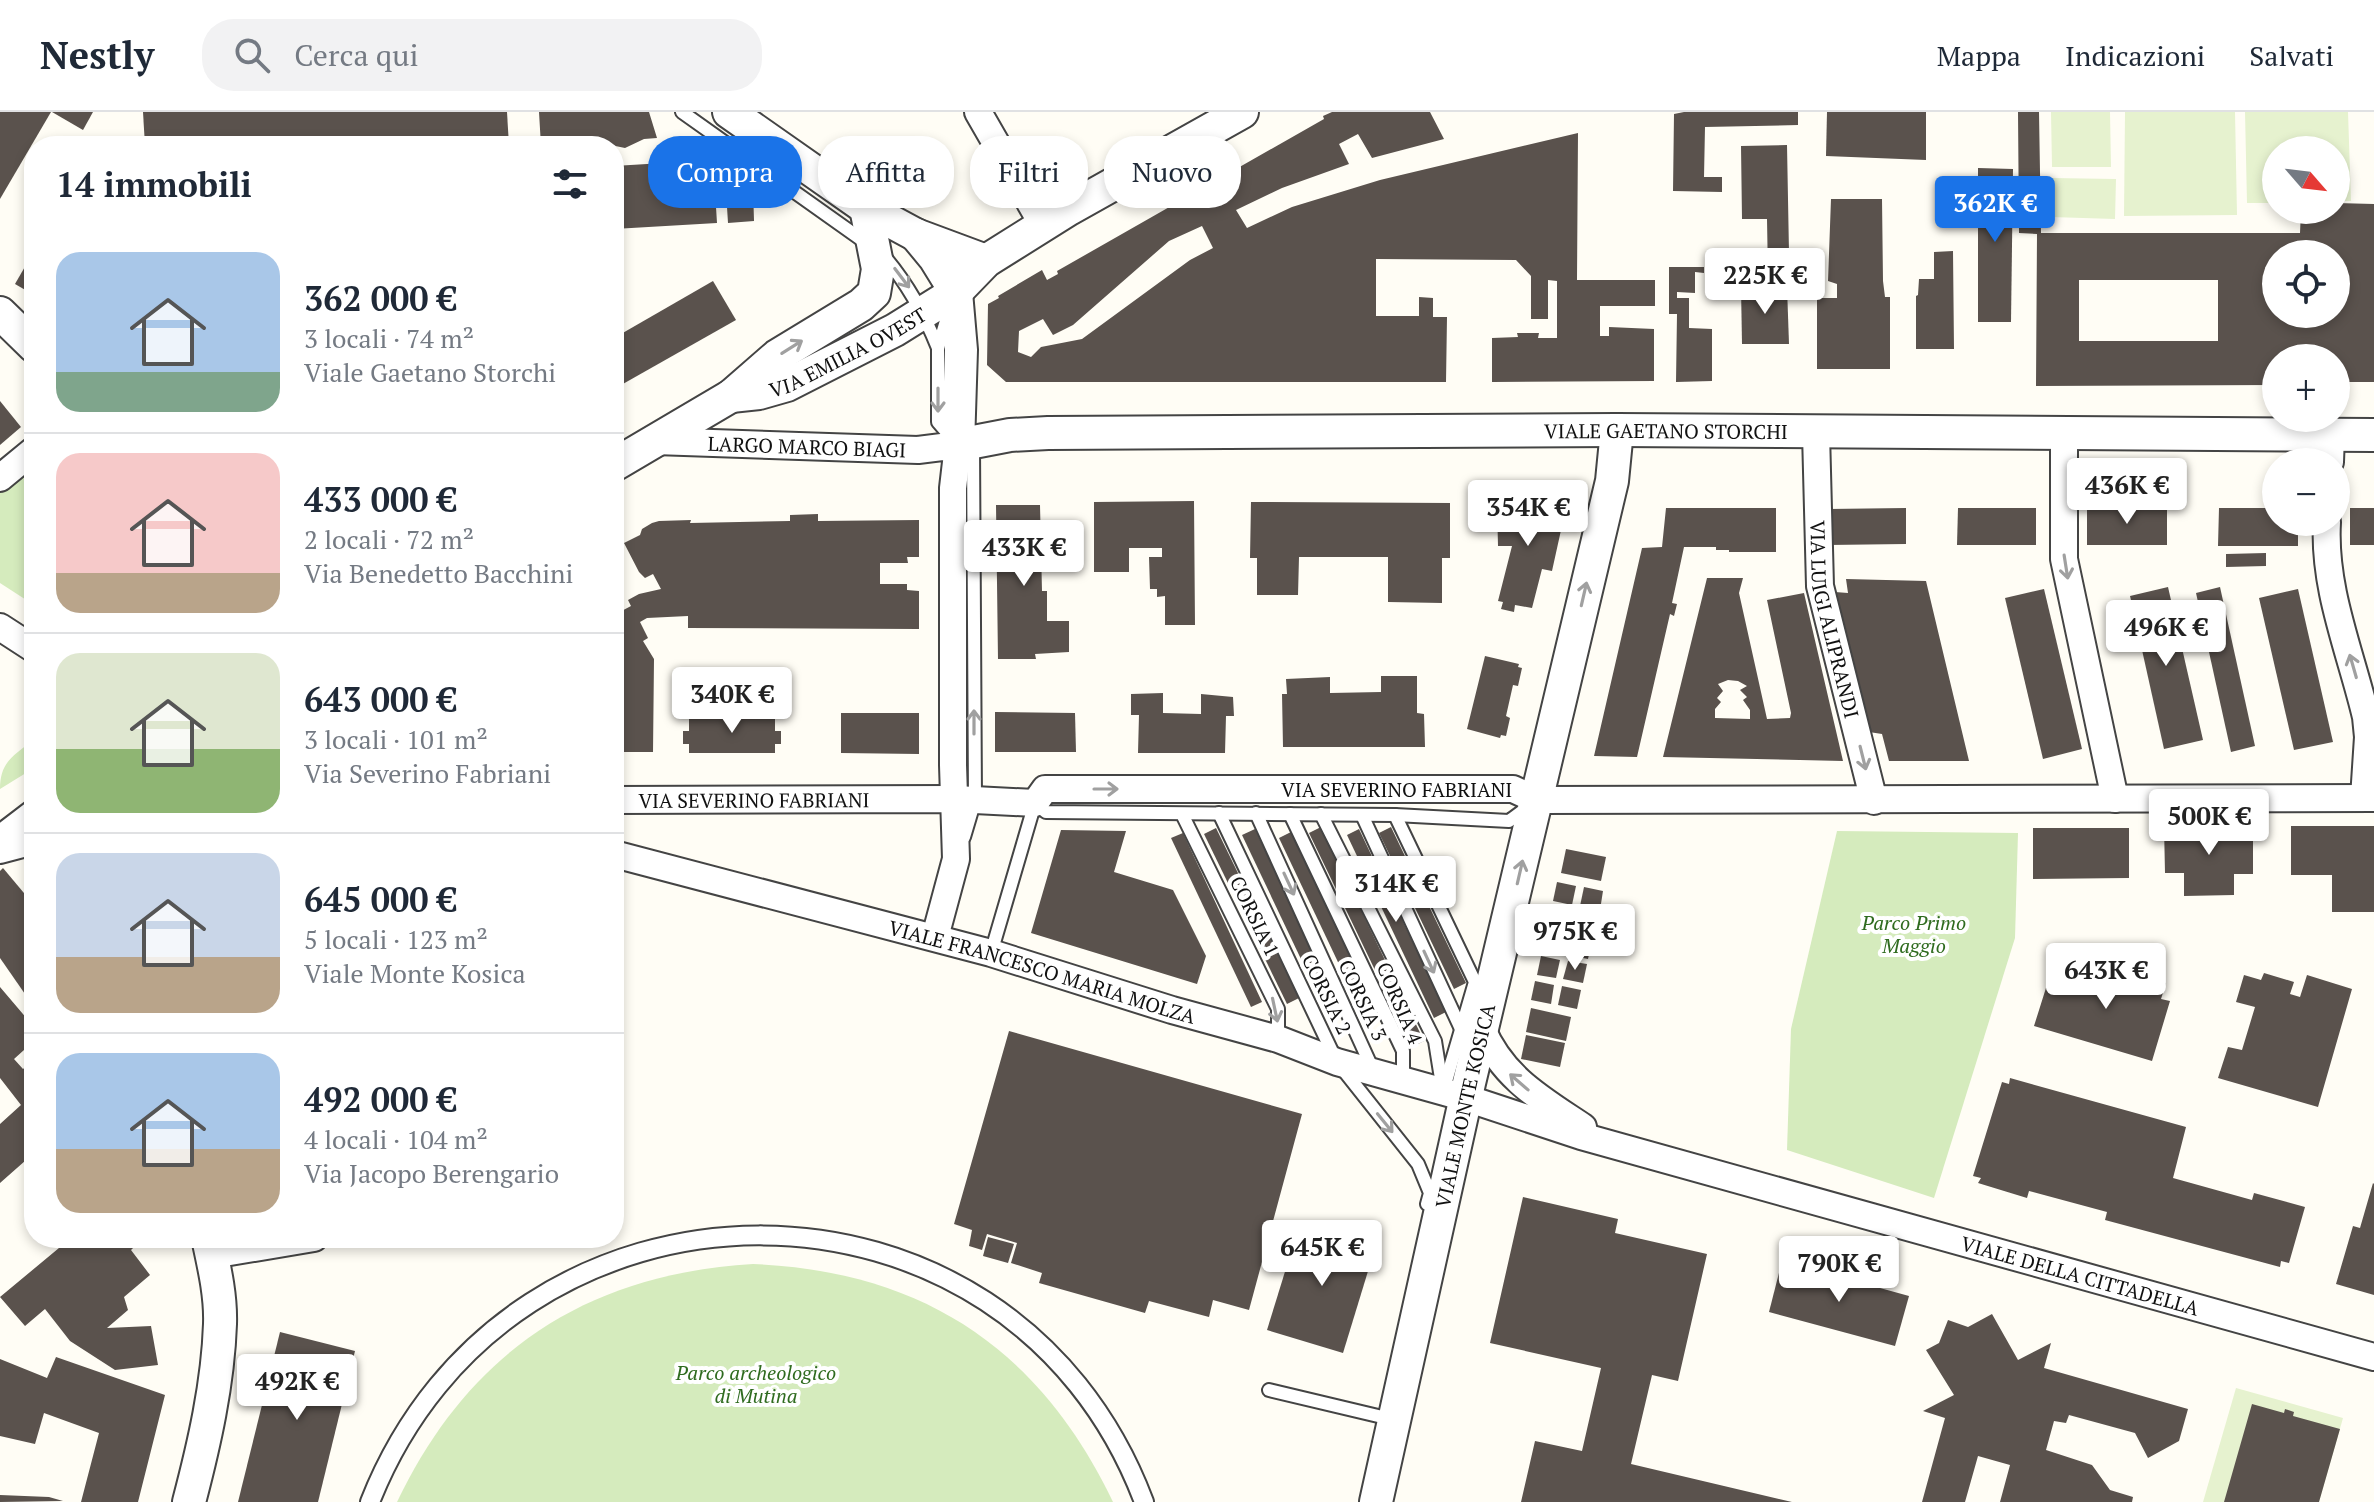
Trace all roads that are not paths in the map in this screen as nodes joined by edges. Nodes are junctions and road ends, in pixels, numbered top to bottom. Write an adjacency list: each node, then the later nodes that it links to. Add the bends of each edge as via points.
1 (682, 112): 9 (lane)
2 (729, 112): 5 (street)
3 (978, 112): 7 (street)
4 (1242, 112): 7 (street)
5 (818, 174)
6 (866, 208): 8 (street); 9 (street, VIA EMILIA OVEST)
7 (1043, 225): 10 (street)
8 (916, 235): 10 (street); 11 (street)
9 (873, 248): 13 (lane, one-way to 13, via 905,282); 16 (street, VIA EMILIA OVEST, one-way to 9, via 777,356 874,293 878,269)
10 (986, 261): 11 (street, VIA EMILIA OVEST)
11 (956, 292): 13 (street, VIA EMILIA OVEST); 15 (lane); 22 (street)
12 (0, 313): 14 (street)
13 (924, 314): 15 (lane); 16 (street, VIA EMILIA OVEST, via 787,385)
14 (24, 336)
15 (938, 348): 22 (lane, one-way to 22, via 938,422)
16 (731, 396): 21 (street, VIA EMILIA OVEST)
17 (1617, 430): 18 (street, VIALE GAETANO STORCHI); 22 (street, VIALE GAETANO STORCHI, via 1048,433); 34 (street, VIALE MONTE KOSICA, one-way to 17, via 1612,481)
18 (1816, 433): 19 (street, VIALE GAETANO STORCHI); 35 (street, VIA LUIGI ALIPRANDI, one-way to 35, via 1820,586)
19 (2064, 433): 23 (street, VIALE GAETANO STORCHI); 31 (street, one-way to 31, via 2064,559)
20 (2374, 435): 23 (street, VIALE GAETANO STORCHI)
21 (655, 441): 22 (street, LARGO MARCO BIAGI, via 918,450); 25 (street, VIA EMILIA OVEST)
22 (965, 443): 33 (street, via 953,488)
23 (2331, 448)
24 (24, 458): 26 (street)
25 (624, 459)
26 (0, 478)
27 (2326, 536): 30 (street, one-way to 27, via 2366,717 2329,581)
28 (0, 627): 29 (street)
29 (24, 643)
30 (2369, 798): 31 (street, VIA SEVERINO FABRIANI)
31 (2115, 799): 35 (street, VIA SEVERINO FABRIANI)
32 (624, 800): 33 (street, VIA SEVERINO FABRIANI)
33 (965, 800): 36 (street, VIA SEVERINO FABRIANI); 49 (street)
34 (1537, 800): 35 (street, VIA SEVERINO FABRIANI); 36 (street, VIA SEVERINO FABRIANI, one-way to 34, via 1045,789 1513,789); 43 (lane, via 1509,821); 51 (street, VIALE MONTE KOSICA, one-way to 34)
35 (1874, 801)
36 (1035, 803): 39 (lane, via 1046,812); 50 (lane)
37 (1219, 813): 38 (lane); 39 (lane); 53 (lane, CORSIA 2)
38 (1256, 813): 40 (lane); 54 (lane, CORSIA 3, one-way to 54)
39 (1182, 814): 52 (lane, CORSIA 1, one-way to 52, via 1278,1009)
40 (1290, 814): 41 (lane); 55 (lane, CORSIA 4, via 1403,1051)
41 (1321, 814): 42 (lane); 56 (lane, via 1435,1041)
42 (1362, 815): 43 (lane); 51 (lane, one-way to 51)
43 (1395, 815): 51 (lane, via 1475,982)
44 (24, 821): 45 (street)
45 (0, 839)
46 (24, 844): 47 (street)
47 (0, 850)
48 (624, 857): 49 (street, VIALE FRANCESCO MARIA MOLZA)
49 (935, 937): 50 (street, VIALE FRANCESCO MARIA MOLZA)
50 (991, 953): 52 (street, VIALE FRANCESCO MARIA MOLZA)
51 (1471, 1029): 56 (street, VIALE MONTE KOSICA); 57 (street, one-way to 51, via 1523,1086)
52 (1278, 1039): 53 (street, VIALE FRANCESCO MARIA MOLZA)
53 (1337, 1062): 54 (street, VIALE FRANCESCO MARIA MOLZA); 58 (lane, VIALE MONTE KOSICA, one-way to 58, via 1418,1164 1430,1193)
54 (1374, 1072): 55 (street, VIALE FRANCESCO MARIA MOLZA)
55 (1403, 1080): 56 (street, VIALE FRANCESCO MARIA MOLZA)
56 (1454, 1095): 57 (street, VIALE DELLA CITTADELLA); 62 (street, VIALE MONTE KOSICA)
57 (1606, 1143): 60 (street, VIALE DELLA CITTADELLA)
58 (1423, 1223)
59 (210, 1248): 63 (street, via 220,1324 212,1398)
60 (2374, 1357)
61 (1269, 1390): 62 (lane)
62 (1383, 1418): 66 (street, VIALE MONTE KOSICA)
63 (189, 1502)
64 (370, 1502): 65 (street, via 424,1402 481,1340 514,1313 587,1271 626,1256 750,1234 871,1250 946,1279 981,1300 1044,1350 1078,1386 1118,1445)
65 (1144, 1502)
66 (1376, 1502)

